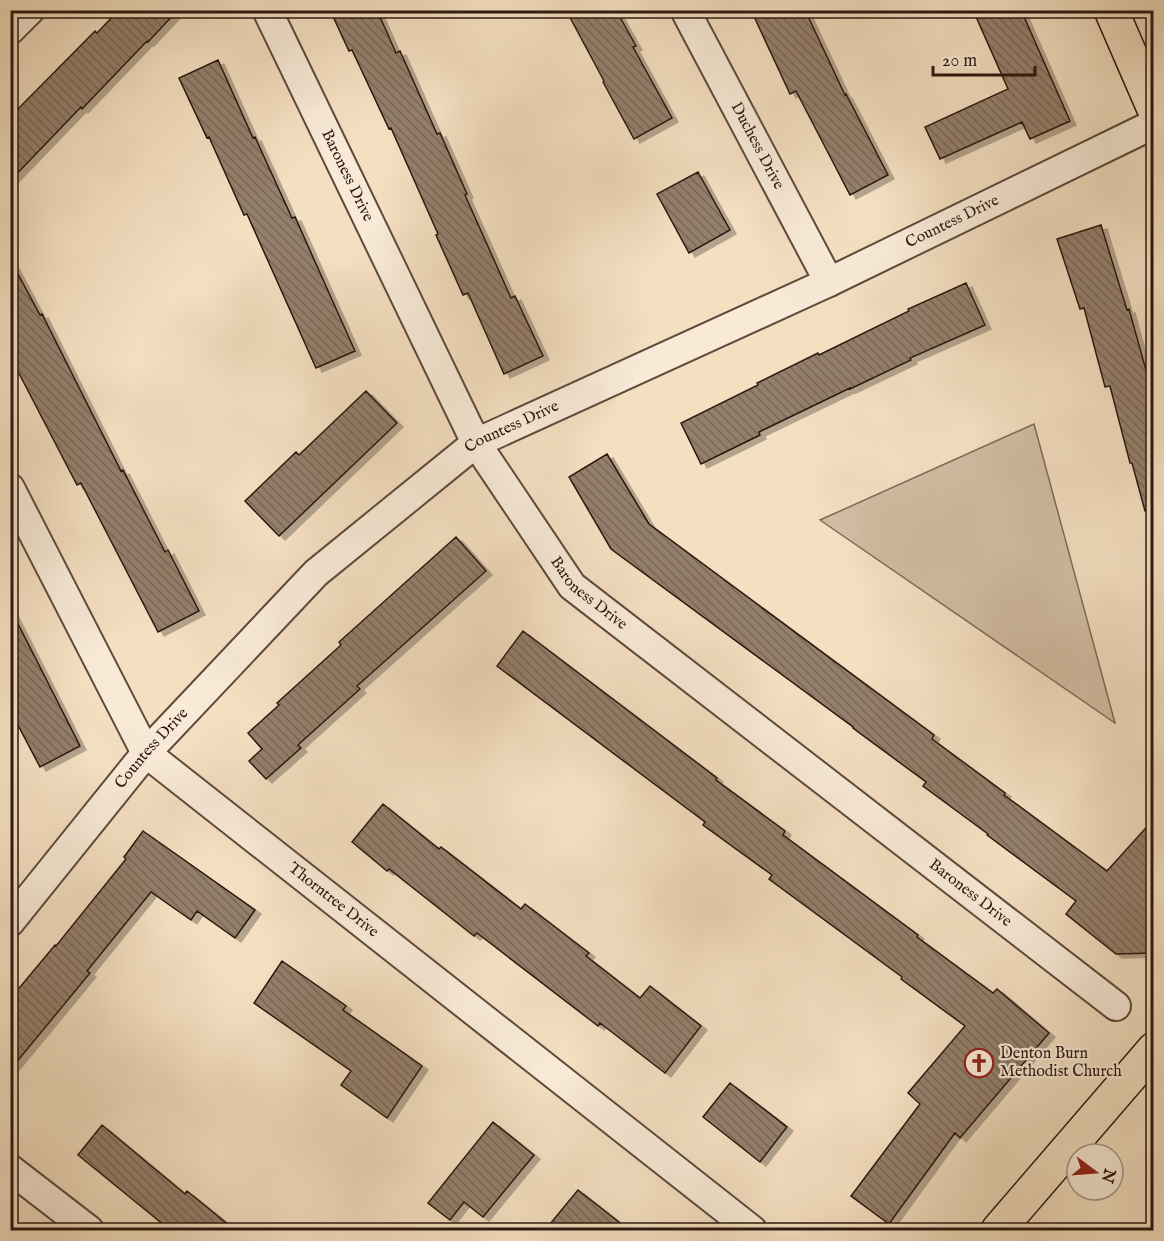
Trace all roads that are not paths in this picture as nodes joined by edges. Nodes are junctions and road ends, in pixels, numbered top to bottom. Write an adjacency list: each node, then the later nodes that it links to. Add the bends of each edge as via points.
1 (30, 10): 5 (street)
2 (267, 10): 9 (street, Baroness Drive)
3 (685, 10): 8 (street, Duchess Drive)
4 (1111, 10): 6 (main road)
5 (10, 30)
6 (1154, 109)
7 (1154, 124): 8 (street, Countess Drive)
8 (829, 282): 9 (street, Countess Drive)
9 (476, 443): 11 (street, Countess Drive, via 316,573); 13 (street, Baroness Drive, via 572,586)
10 (10, 488): 11 (street, Thorntree Drive)
11 (146, 753): 12 (street, Countess Drive); 17 (street, Thorntree Drive)
12 (10, 922)
13 (1116, 1006)
14 (1154, 1049): 18 (main road)
15 (10, 1169): 16 (street)
16 (89, 1230)
17 (753, 1230)
18 (998, 1230)

